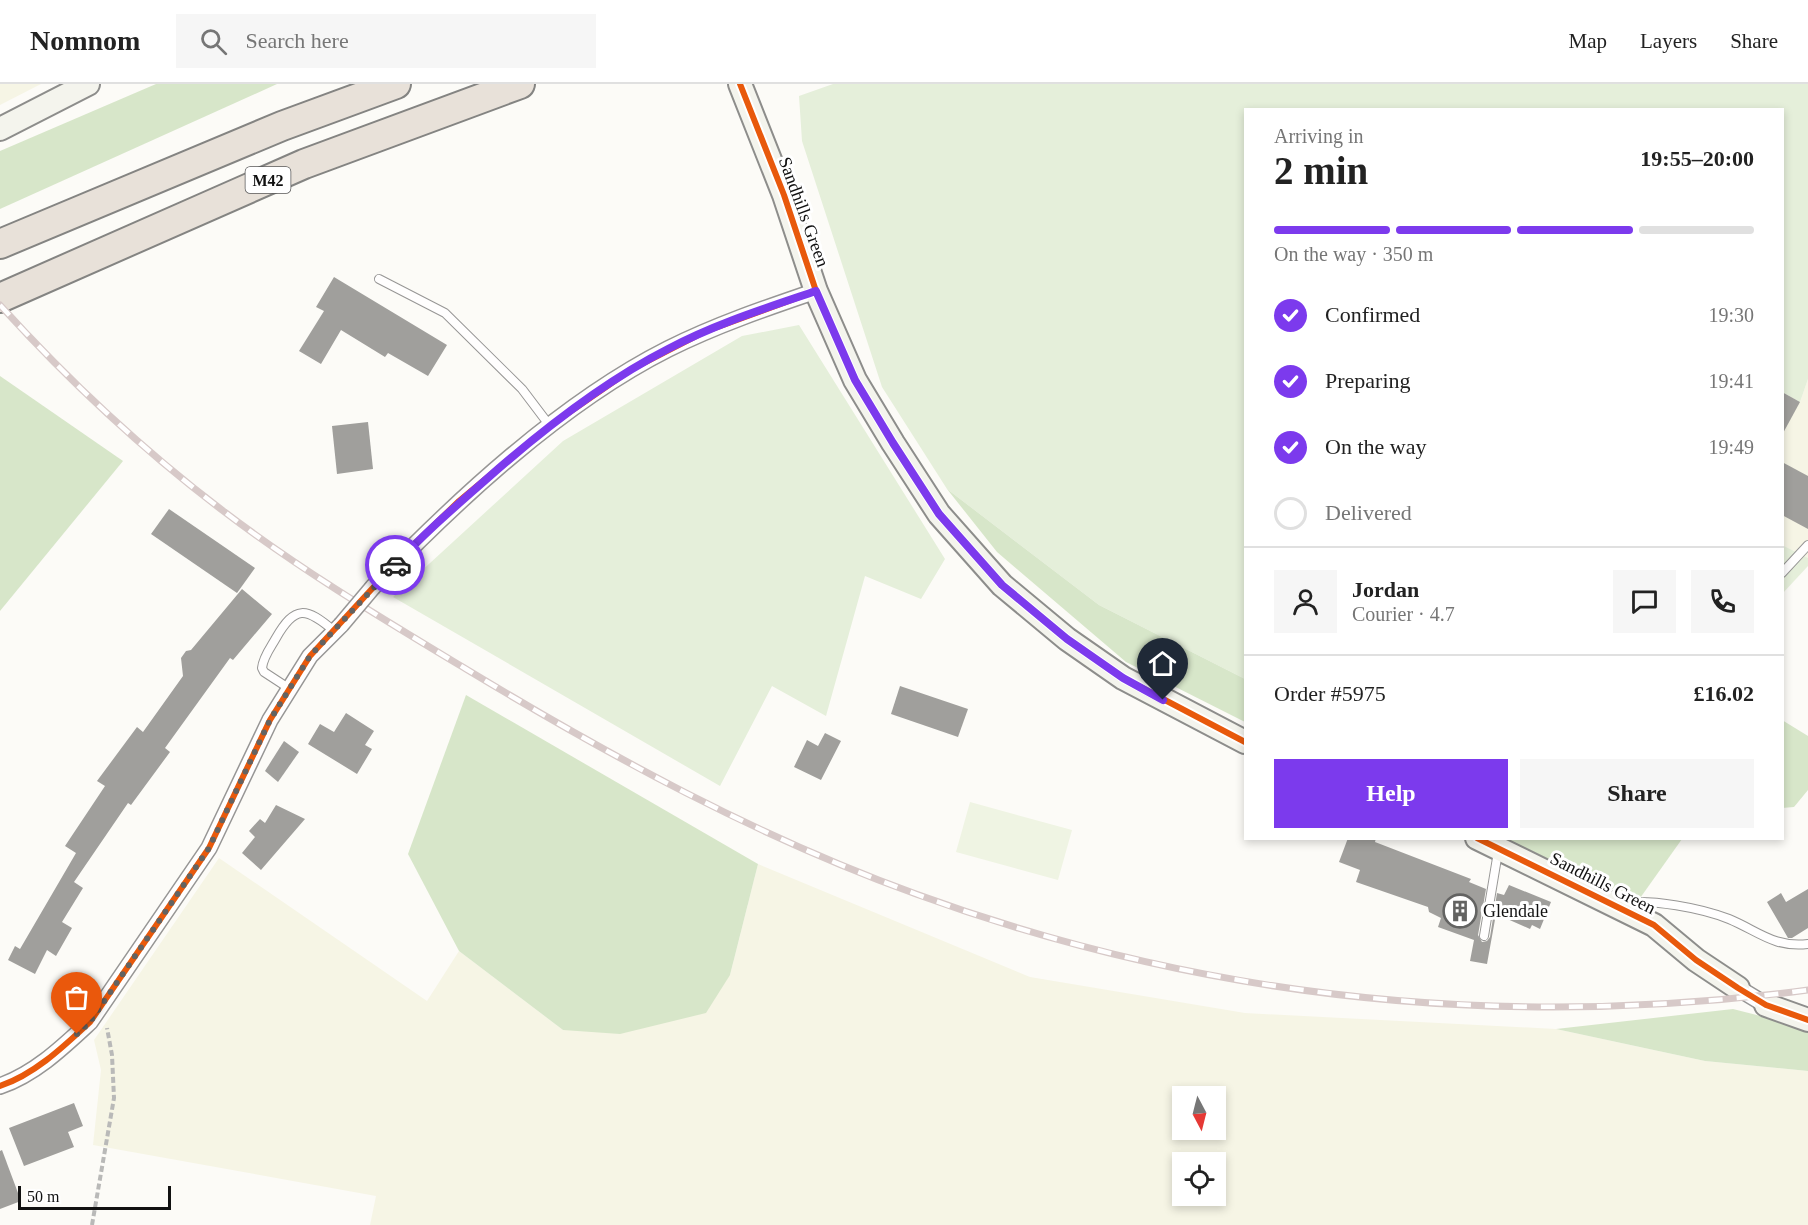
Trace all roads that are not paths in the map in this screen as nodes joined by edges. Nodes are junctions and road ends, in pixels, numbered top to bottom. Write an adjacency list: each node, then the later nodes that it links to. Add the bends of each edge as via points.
1 (88, 84): 5 (street)
2 (396, 84): 6 (highway, M42, via 282,126)
3 (520, 84): 9 (highway, M42, via 304,164)
4 (740, 84): 8 (street, Sandhills Green, via 784,195)
5 (0, 129)
6 (0, 244)
7 (379, 279): 10 (lane, via 445,313 522,389)
8 (816, 291): 10 (street, via 750,313 667,349); 15 (street, Sandhills Green, via 855,380 893,443 939,514 1002,585 1067,639 1123,678)
9 (11, 293)
10 (550, 426): 13 (street, bridge, via 459,501)
11 (1808, 545): 12 (lane)
12 (1784, 571)
13 (337, 628): 14 (street, via 310,656); 14 (lane, via 306,612 287,620 262,668)
14 (290, 689): 24 (street, via 265,730 209,848 90,1022 34,1070)
15 (1244, 741)
16 (1481, 840): 17 (street, Sandhills Green)
17 (1498, 848): 18 (street, Sandhills Green); 19 (lane)
18 (1614, 904): 20 (lane, via 1638,901 1705,912 1775,943); 21 (street, Sandhills Green, via 1654,925)
19 (1484, 936)
20 (1808, 944)
21 (1738, 988): 22 (street)
22 (1766, 1005): 23 (street)
23 (1808, 1020)
24 (0, 1086)

